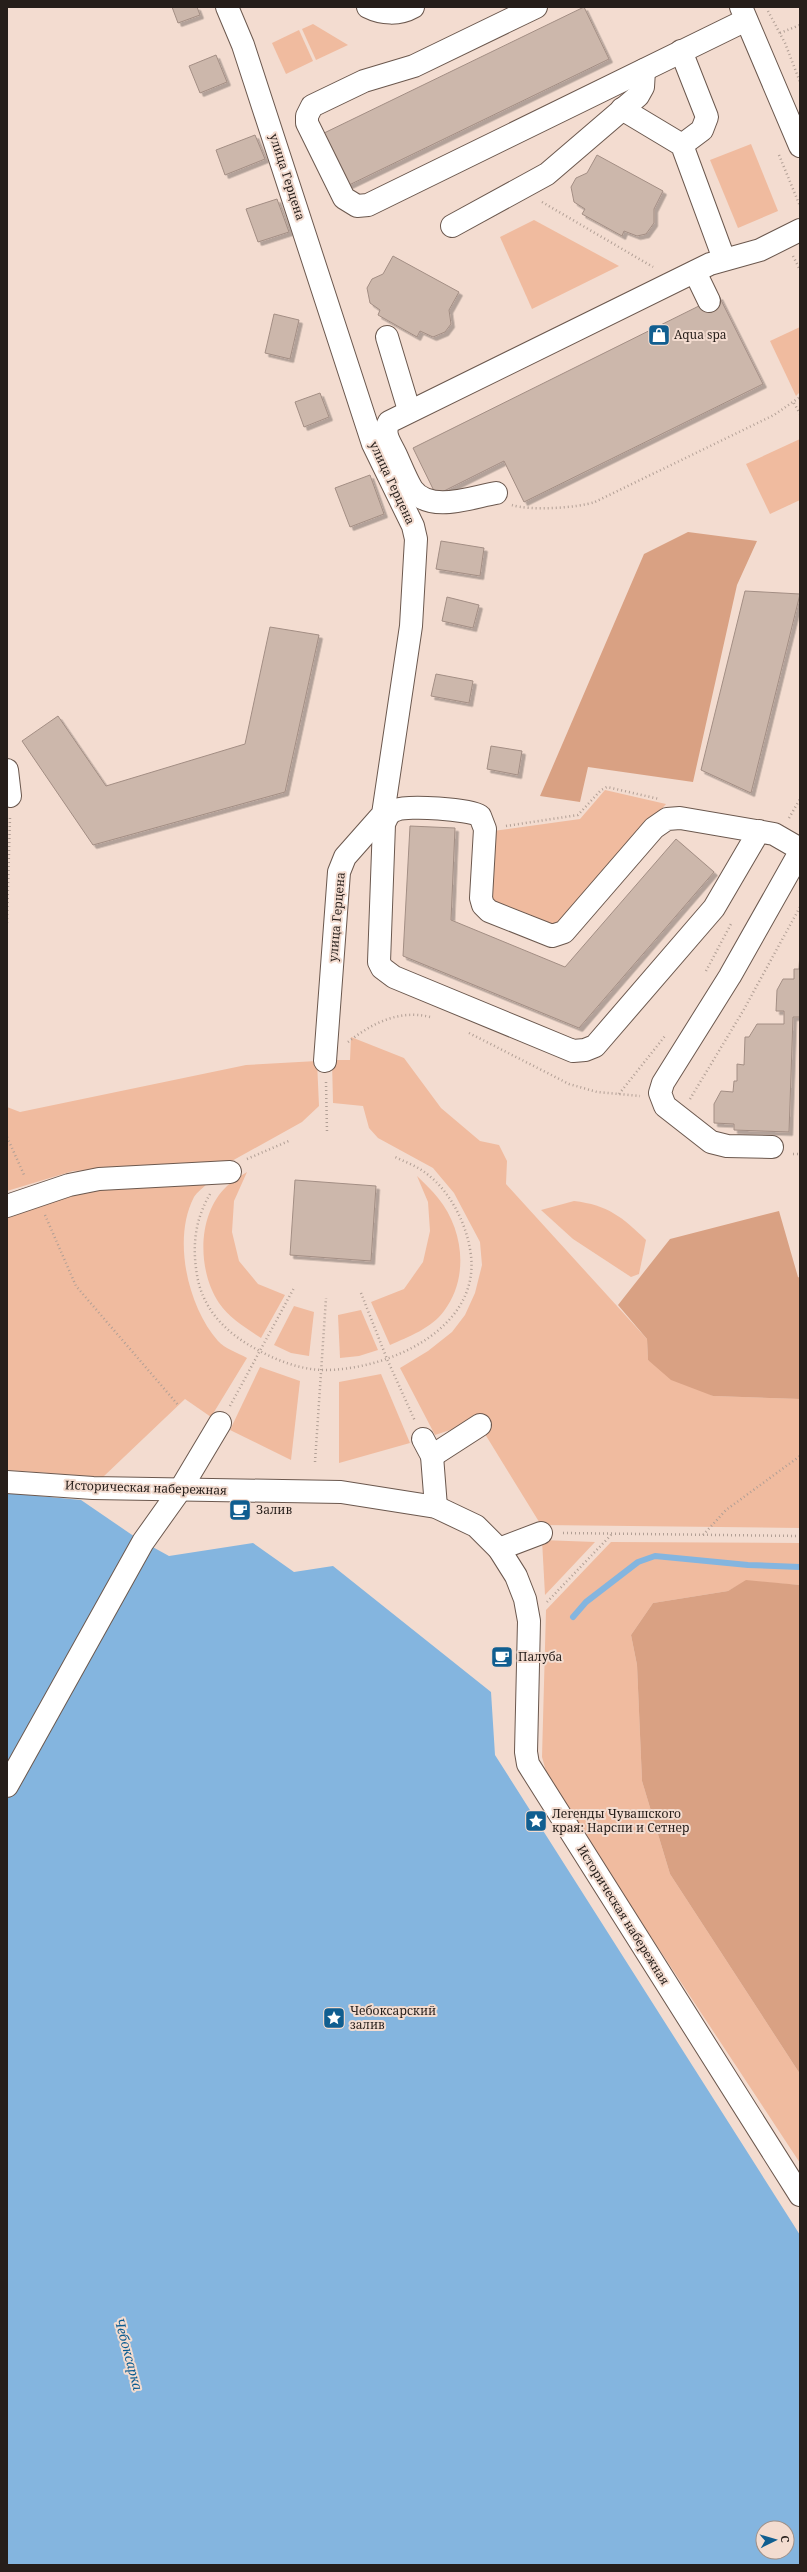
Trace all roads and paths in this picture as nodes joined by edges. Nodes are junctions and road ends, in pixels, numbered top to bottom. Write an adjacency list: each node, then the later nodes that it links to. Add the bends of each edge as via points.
1 (227, 7): 41 (street, улица Герцена, via 243,45 373,444 413,526 416,539 411,626 383,814 345,857 339,872)
2 (368, 7): 3 (street, via 393,13)
3 (413, 7)
4 (536, 7): 10 (street, via 414,66 364,81 312,106 307,123 344,198 357,206 368,205)
5 (766, 7): 8 (path)
6 (743, 14): 9 (street); 14 (street)
7 (800, 25): 8 (path)
8 (780, 33): 11 (path)
9 (681, 51): 10 (street); 13 (street, via 707,117 702,130)
10 (644, 70): 12 (street, via 641,91)
11 (800, 82)
12 (622, 109): 13 (street); 15 (street, via 558,166)
13 (682, 145): 18 (street)
14 (800, 146)
15 (521, 189): 16 (street); 19 (path)
16 (452, 226)
17 (800, 230): 18 (street, via 760,250)
18 (724, 259): 19 (street)
19 (685, 276): 20 (street); 24 (street, via 433,402)
20 (709, 301)
21 (387, 337): 24 (street)
22 (800, 397): 23 (path)
23 (794, 403): 25 (path); 26 (path, via 591,503 524,508 512,505)
24 (409, 410): 26 (street, via 389,422 386,430 413,489 429,500 444,503)
25 (800, 414)
26 (496, 493)
27 (7, 770): 28 (street)
28 (10, 796): 36 (path)
29 (800, 799): 32 (path)
30 (680, 818): 31 (path, via 663,800 607,787 576,816); 31 (street, via 668,819 654,828 564,932 552,936 489,911 483,905 481,898); 32 (street)
31 (484, 829): 32 (street, via 480,816 468,811 404,808 391,812 387,817 384,824 379,962 385,971 394,977 573,1051 595,1046 708,916)
32 (769, 834): 33 (street)
33 (800, 850): 43 (street, via 730,976 663,1083)
34 (800, 907): 44 (path, via 743,1011)
35 (735, 918): 37 (path)
36 (7, 923)
37 (705, 972)
38 (437, 1018): 41 (path, via 408,1015 382,1020 363,1030)
39 (464, 1031): 42 (path, via 569,1084 588,1090)
40 (668, 1032): 42 (path)
41 (325, 1060): 45 (path)
42 (618, 1094): 43 (path)
43 (660, 1097): 44 (street, via 665,1106)
44 (679, 1118): 48 (street, via 703,1137 719,1144)
45 (327, 1132)
46 (7, 1137): 51 (path)
47 (291, 1140): 50 (path, via 254,1155)
48 (772, 1147)
49 (393, 1156): 57 (path, via 423,1171 443,1190 460,1217 473,1261 472,1278 466,1295 451,1318 442,1328 416,1346)
50 (230, 1172): 51 (street, via 99,1179 68,1185); 56 (path, via 211,1193 199,1213 194,1234 194,1261 206,1304 219,1322 237,1338)
51 (36, 1196): 52 (street); 59 (path, via 76,1286)
52 (7, 1206)
53 (294, 1288): 56 (path)
54 (361, 1293): 57 (path)
55 (326, 1298): 58 (path)
56 (261, 1352): 58 (path, via 278,1360); 60 (path)
57 (387, 1359): 58 (path, via 343,1369); 62 (path)
58 (321, 1370): 64 (path)
59 (179, 1406)
60 (220, 1423): 66 (street)
61 (480, 1426): 62 (street)
62 (428, 1447): 67 (street)
63 (800, 1456): 70 (path, via 726,1510)
64 (315, 1462)
65 (7, 1482): 66 (street, Историческая набережная, via 93,1488)
66 (180, 1490): 67 (street, Историческая набережная, via 341,1492); 74 (street, via 143,1542)
67 (436, 1507): 72 (street, Историческая набережная, via 476,1526)
68 (541, 1533): 69 (path); 72 (street)
69 (612, 1534): 70 (path); 73 (path)
70 (703, 1535): 71 (path)
71 (800, 1536)
72 (499, 1549): 73 (street, Историческая набережная, via 516,1576 525,1599)
73 (529, 1622): 75 (street, Историческая набережная, via 526,1752 528,1764)
74 (7, 1786)
75 (800, 2195)

